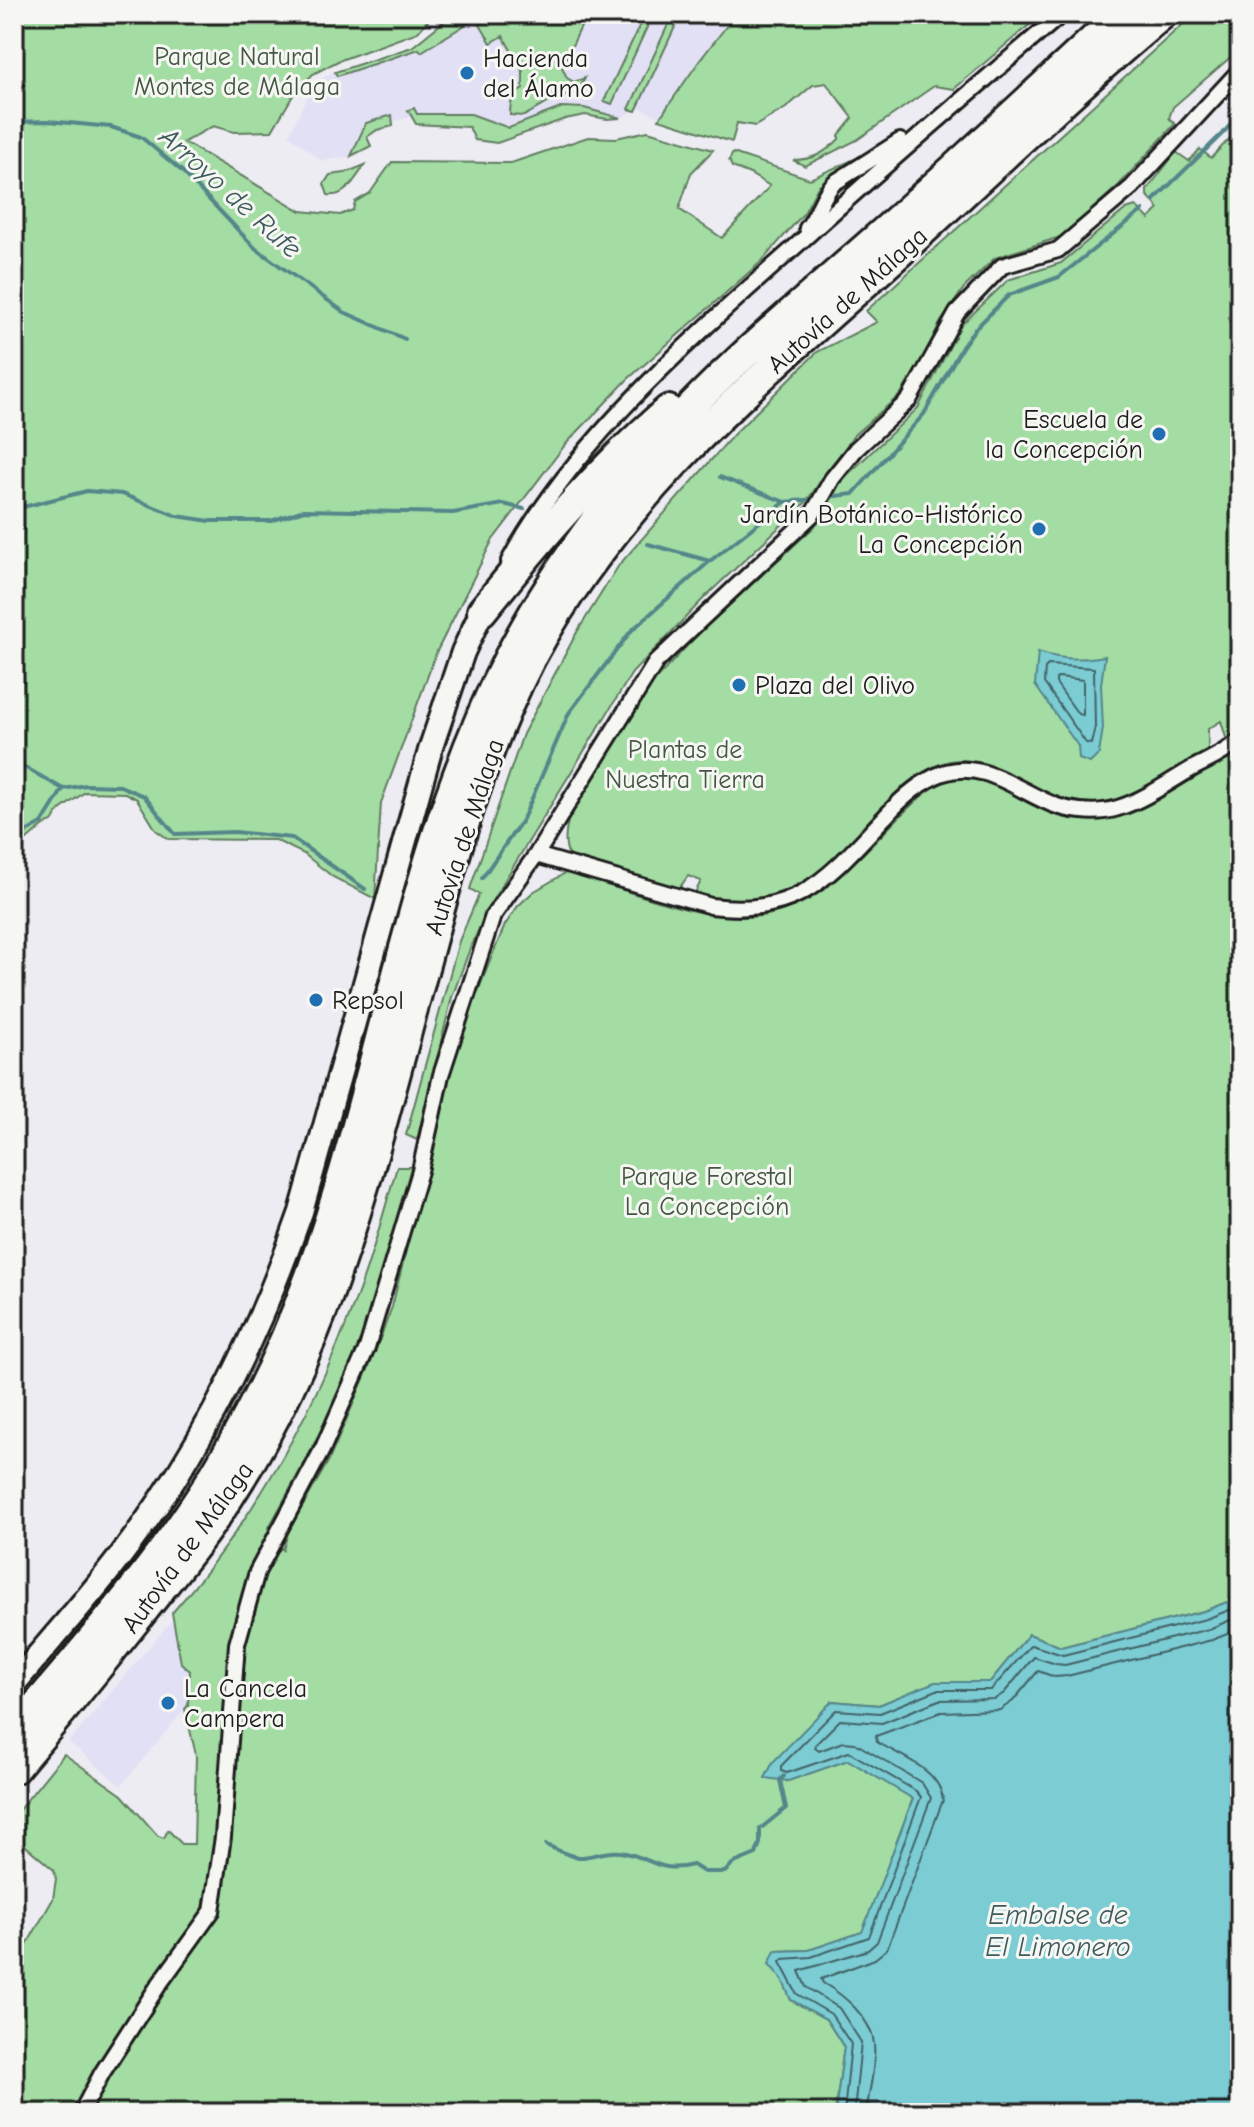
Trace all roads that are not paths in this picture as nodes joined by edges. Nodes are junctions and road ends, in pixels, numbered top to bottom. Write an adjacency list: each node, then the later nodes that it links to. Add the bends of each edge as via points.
1 (1062, 14): 6 (street, via 938,117 834,183 791,249 583,453 527,528)
2 (1121, 14): 5 (highway, Autovía de Málaga)
3 (1163, 14): 7 (highway, Autovía de Málaga, via 686,450 577,582)
4 (1240, 70): 9 (street, via 1132,187 1058,250 1002,266 957,313 909,400 856,449 812,515 656,662)
5 (750, 351): 6 (highway, via 704,381 601,471); 11 (highway, Autovía de Málaga, via 668,431 602,509 558,571 509,656 474,730 435,841 345,1165 309,1277 262,1387 214,1477 157,1557)
6 (482, 611): 10 (street, via 431,747 301,1212 246,1351 142,1528)
7 (520, 683): 12 (highway, Autovía de Málaga, via 490,747 462,830 331,1289 285,1397 234,1490); 13 (highway, via 509,739 474,844 380,1187 337,1318 251,1494 191,1576)
8 (1240, 740): 9 (street, via 1115,809 1058,806 990,773 940,774 898,803 807,891 763,908 711,906)
9 (536, 855): 14 (street, via 493,916 473,973 367,1348 322,1450 257,1572 237,1644 223,1837 212,1911 151,1997)
10 (14, 1684)
11 (14, 1732)
12 (14, 1769)
13 (14, 1792)
14 (81, 2113)

